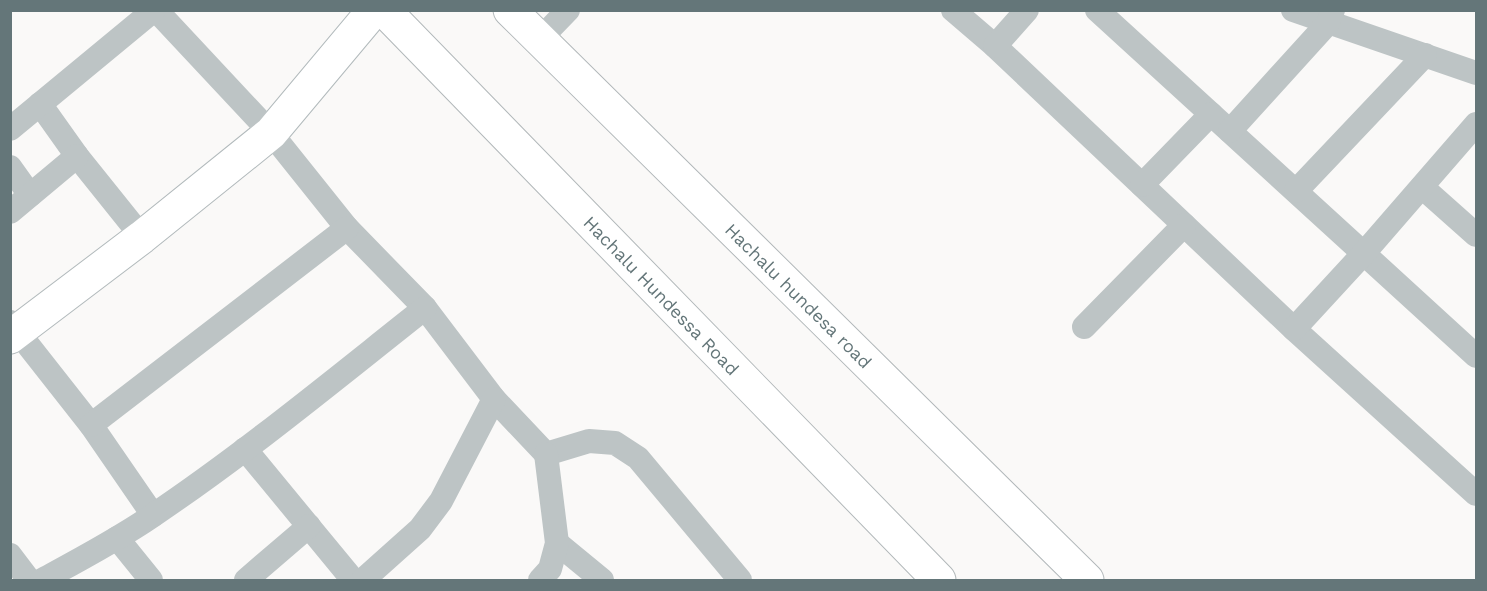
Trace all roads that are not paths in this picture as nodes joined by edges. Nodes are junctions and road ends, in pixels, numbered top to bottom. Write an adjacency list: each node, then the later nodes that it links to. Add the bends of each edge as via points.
1 (155, 10): 15 (street); 20 (street)
2 (374, 10): 20 (main road)
3 (384, 10): 57 (main road, Hachalu Hundessa Road)
4 (510, 10): 11 (main road, Hachalu hundesa road)
5 (568, 10): 11 (street)
6 (953, 10): 12 (street)
7 (1027, 10): 12 (street)
8 (1097, 10): 16 (street)
9 (1293, 10): 10 (street)
10 (1331, 17): 13 (street); 19 (street)
11 (539, 40): 58 (main road, Hachalu hundesa road)
12 (995, 46): 23 (street)
13 (1425, 56): 14 (street); 25 (street)
14 (1476, 73)
15 (40, 104): 18 (street); 21 (street)
16 (1211, 114): 19 (street); 23 (street)
17 (1476, 124): 24 (street)
18 (10, 129)
19 (1230, 131): 25 (street)
20 (271, 133): 29 (street); 31 (main road)
21 (76, 156): 26 (street); 31 (street)
22 (10, 167): 26 (street)
23 (1142, 185): 28 (street)
24 (1422, 187): 30 (street); 32 (street)
25 (1296, 191): 32 (street)
26 (30, 195): 27 (street)
27 (10, 212)
28 (1184, 225): 34 (street); 35 (street)
29 (347, 228): 33 (street); 39 (street)
30 (1476, 235)
31 (142, 237): 36 (main road)
32 (1364, 253): 35 (street); 37 (street)
33 (425, 308): 38 (street); 40 (street)
34 (1084, 327)
35 (1294, 329): 42 (street)
36 (13, 330): 39 (street)
37 (1476, 356)
38 (494, 399): 41 (street); 53 (street, via 441,501 420,529)
39 (91, 424): 43 (street)
40 (245, 449): 43 (street); 44 (street)
41 (546, 454): 46 (street); 56 (street, via 589,441 615,443 638,459)
42 (1473, 485)
43 (153, 515): 45 (street)
44 (309, 526): 51 (street); 52 (street)
45 (117, 538): 49 (street); 50 (street)
46 (557, 543): 54 (street, via 550,569); 55 (street)
47 (10, 555): 48 (street)
48 (29, 580)
49 (42, 580)
50 (151, 580)
51 (246, 580)
52 (353, 580)
53 (363, 580)
54 (540, 580)
55 (602, 580)
56 (740, 580)
57 (939, 580)
58 (1087, 580)

